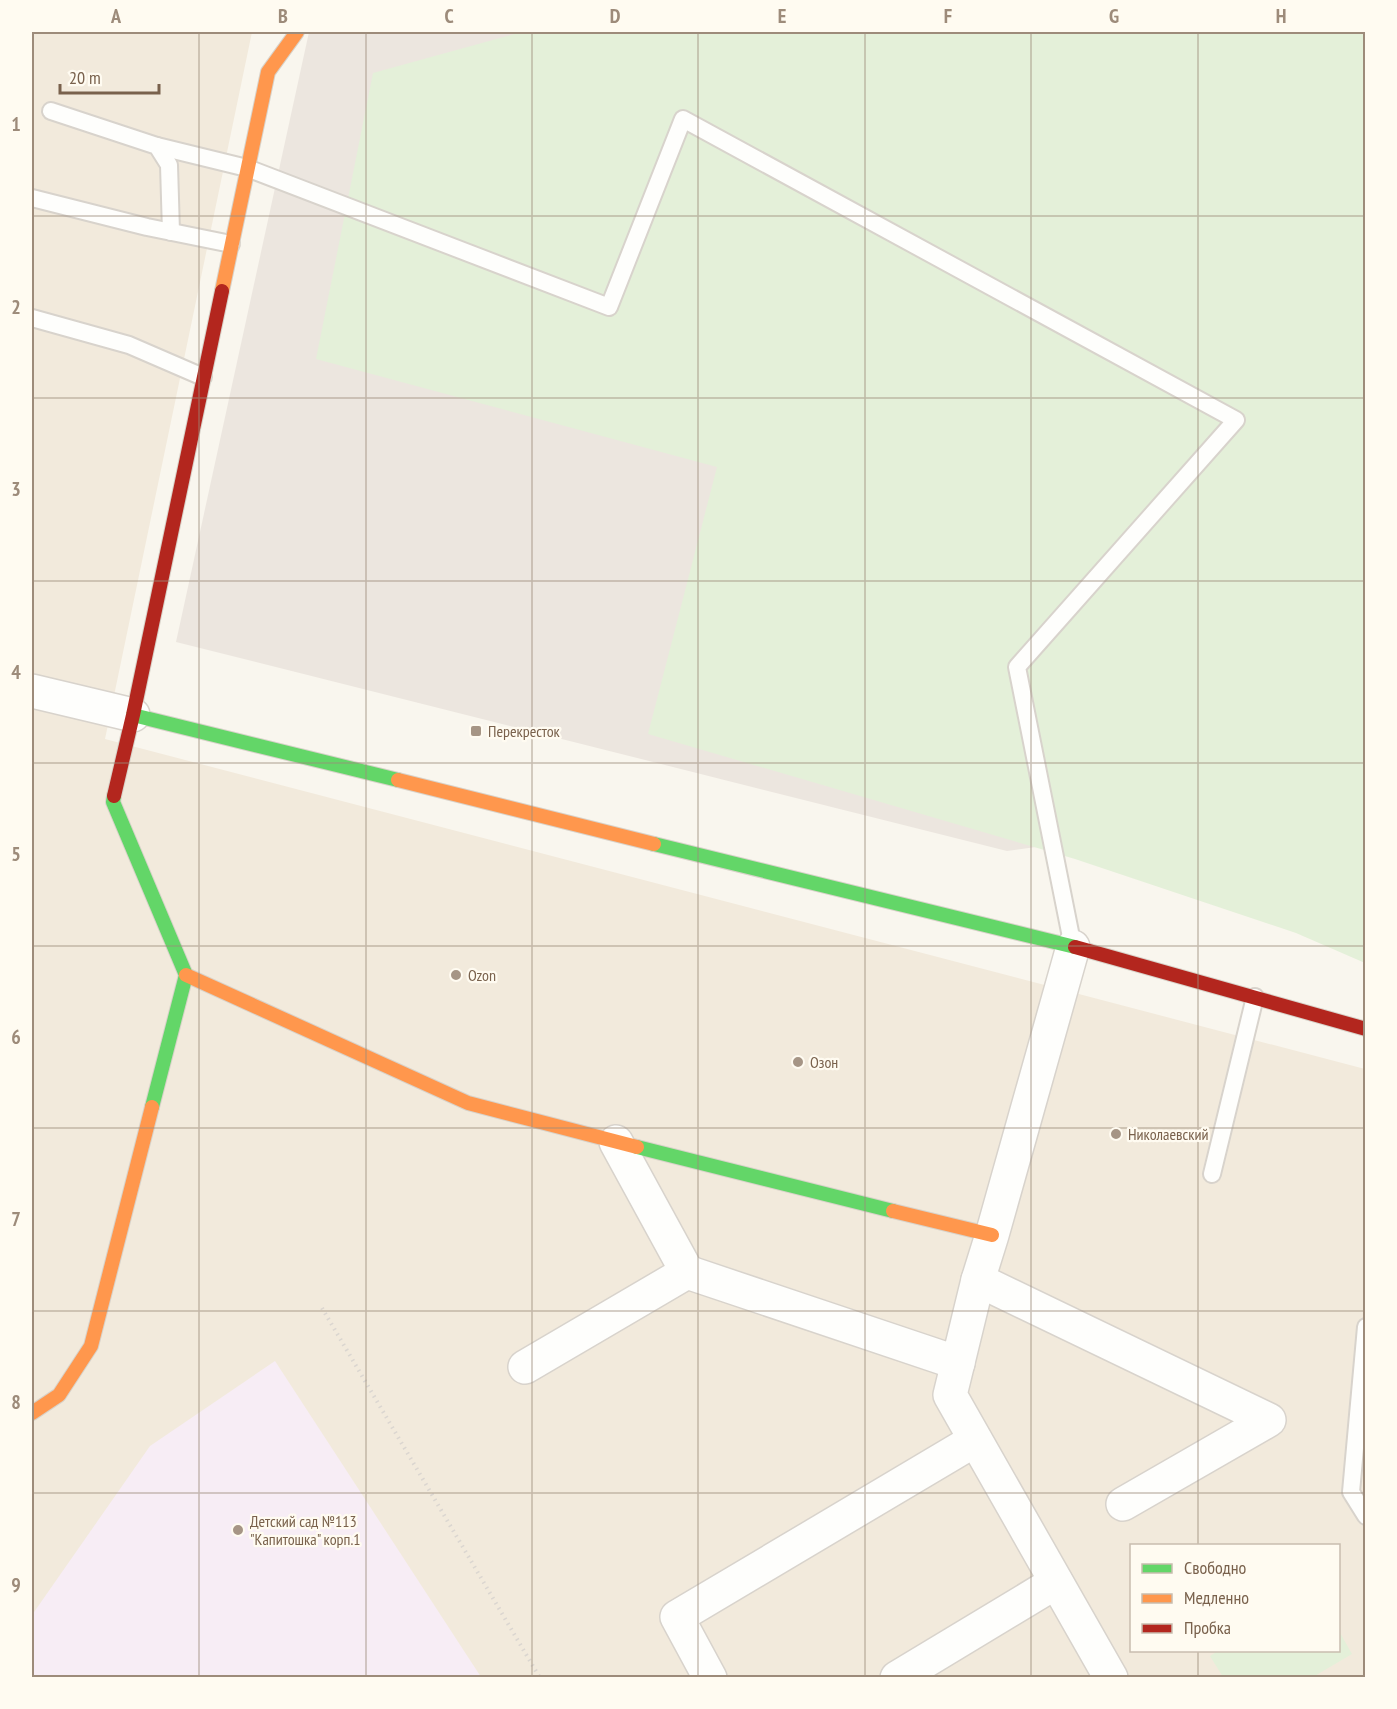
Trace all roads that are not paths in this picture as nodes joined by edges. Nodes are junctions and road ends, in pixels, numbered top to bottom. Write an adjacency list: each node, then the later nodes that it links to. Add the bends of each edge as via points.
1 (297, 32): 4 (street, via 268,72)
2 (51, 111): 3 (lane)
3 (157, 146): 4 (lane); 6 (lane, via 169,165)
4 (248, 168): 7 (street); 12 (lane, via 609,307 683,119 1236,420 1017,668)
5 (32, 198): 6 (lane)
6 (171, 232): 7 (lane)
7 (231, 244): 9 (street)
8 (32, 318): 9 (lane, via 129,345)
9 (203, 377): 11 (street)
10 (32, 691): 11 (street)
11 (133, 715): 12 (street); 13 (street, via 113,802)
12 (1073, 947): 14 (street); 18 (street)
13 (186, 975): 16 (street, via 468,1103); 24 (street, via 91,1346 58,1395)
14 (1255, 998): 15 (street); 17 (lane)
15 (1365, 1029)
16 (616, 1142): 18 (street); 19 (street)
17 (1212, 1174)
18 (992, 1235): 20 (street)
19 (687, 1272): 22 (street); 23 (street)
20 (978, 1280): 22 (street); 26 (street, via 1269,1420)
21 (1365, 1327): 27 (lane, via 1351,1492)
22 (958, 1363): 25 (street, via 950,1395)
23 (525, 1367)
24 (32, 1413)
25 (975, 1440): 28 (street); 29 (street, via 677,1617)
26 (1123, 1504)
27 (1365, 1516)
28 (1056, 1582): 30 (street); 31 (street)
29 (710, 1677)
30 (897, 1677)
31 (1111, 1677)

